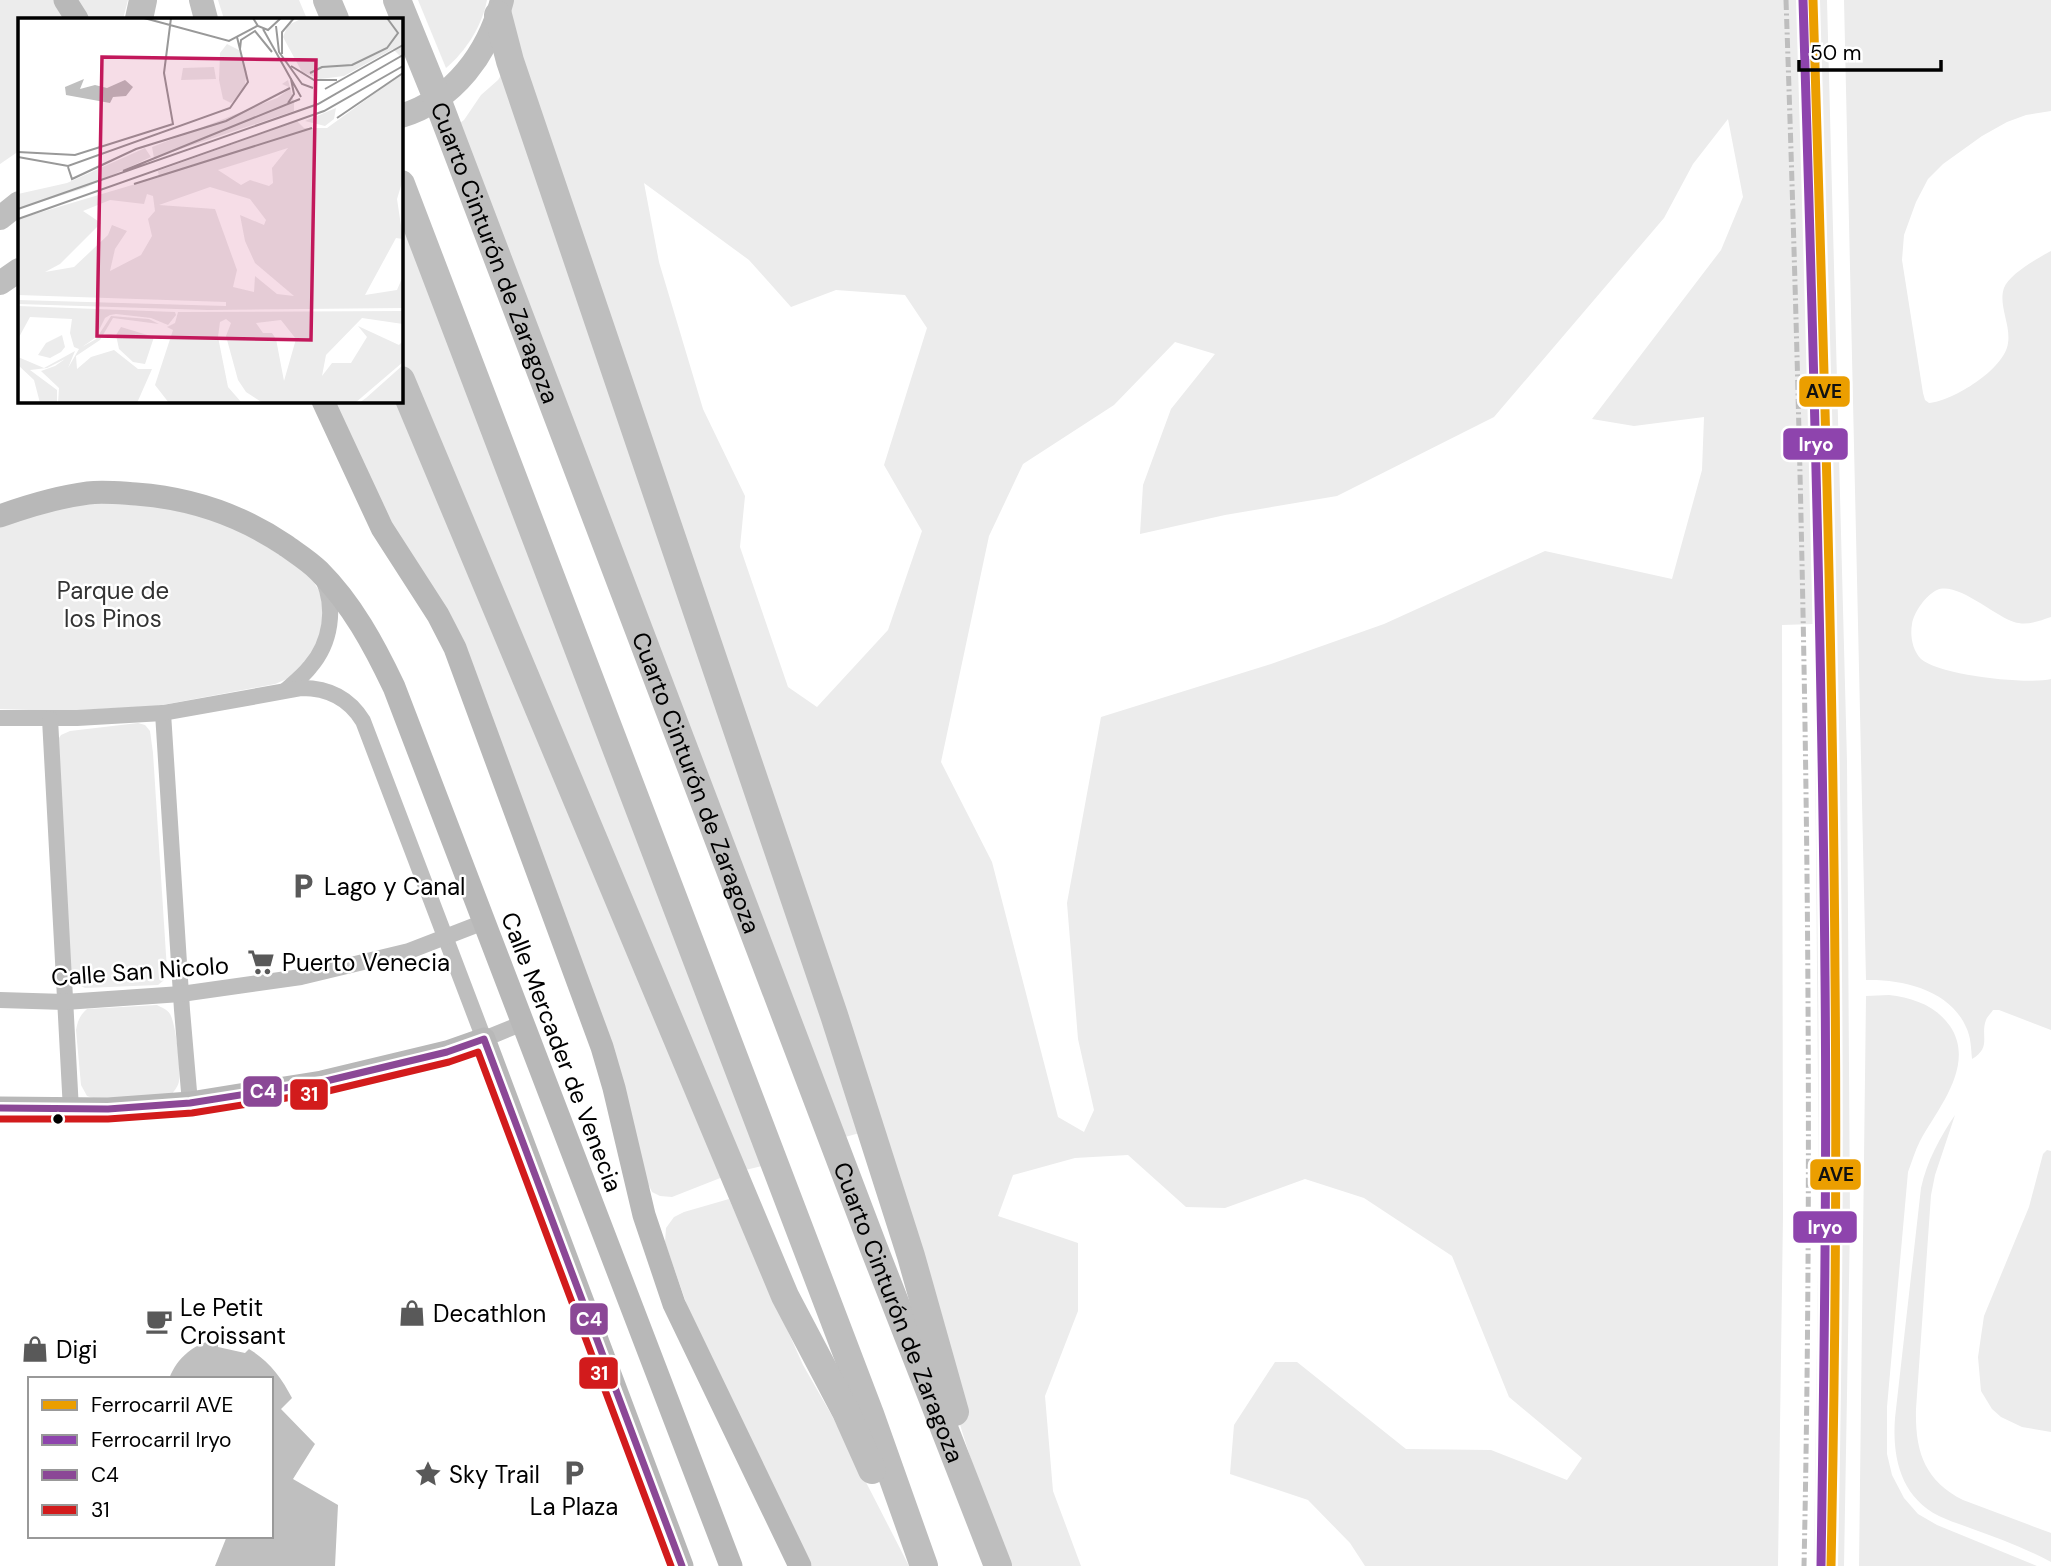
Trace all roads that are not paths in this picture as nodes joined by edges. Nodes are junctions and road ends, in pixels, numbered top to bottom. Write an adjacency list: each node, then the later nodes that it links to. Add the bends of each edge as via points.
1 (65, 0): 6 (street)
2 (143, 0): 7 (highway)
3 (327, 0): 8 (highway)
4 (397, 0): 33 (highway, Cuarto Cinturón de Zaragoza)
5 (500, 8): 9 (main road, via 490,36 466,73 449,90); 33 (highway, via 514,74 843,1040 974,1469)
6 (76, 18)
7 (139, 18)
8 (335, 18)
9 (402, 116)
10 (402, 187): 34 (highway)
11 (18, 204): 12 (main road)
12 (0, 218)
13 (18, 271): 14 (main road)
14 (0, 283)
15 (402, 382): 34 (highway, via 785,1296 846,1412 891,1513)
16 (323, 402): 37 (street, via 382,528 438,615 462,666 602,1047 644,1215 674,1304)
17 (0, 516): 18 (street, Calle Mercader de Venecia, via 88,493 174,498 251,524)
18 (318, 571): 19 (street, via 329,597 328,632 311,667); 23 (street, Calle Mercader de Venecia, via 362,625 394,687)
19 (286, 690): 20 (street); 24 (street, via 325,690 356,710)
20 (163, 713): 22 (street); 25 (street)
21 (0, 718): 22 (street)
22 (50, 719): 27 (street)
23 (484, 922): 24 (street, Calle San Nicolo); 28 (street, Calle Mercader de Venecia)
24 (446, 936): 25 (street, Calle San Nicolo, via 409,951 300,977); 29 (street)
25 (181, 994): 27 (street, Calle San Nicolo); 30 (street)
26 (0, 1000): 27 (street, Calle San Nicolo)
27 (65, 1002): 32 (street)
28 (523, 1023): 29 (street); 36 (street, Calle Mercader de Venecia)
29 (484, 1039): 30 (street, via 322,1082); 35 (street)
30 (190, 1103): 32 (street)
31 (0, 1108): 32 (street)
32 (71, 1110)
33 (984, 1530): 39 (highway, Cuarto Cinturón de Zaragoza)
34 (914, 1540): 38 (highway)
35 (682, 1566)
36 (731, 1566)
37 (800, 1566)
38 (924, 1566)
39 (998, 1566)

